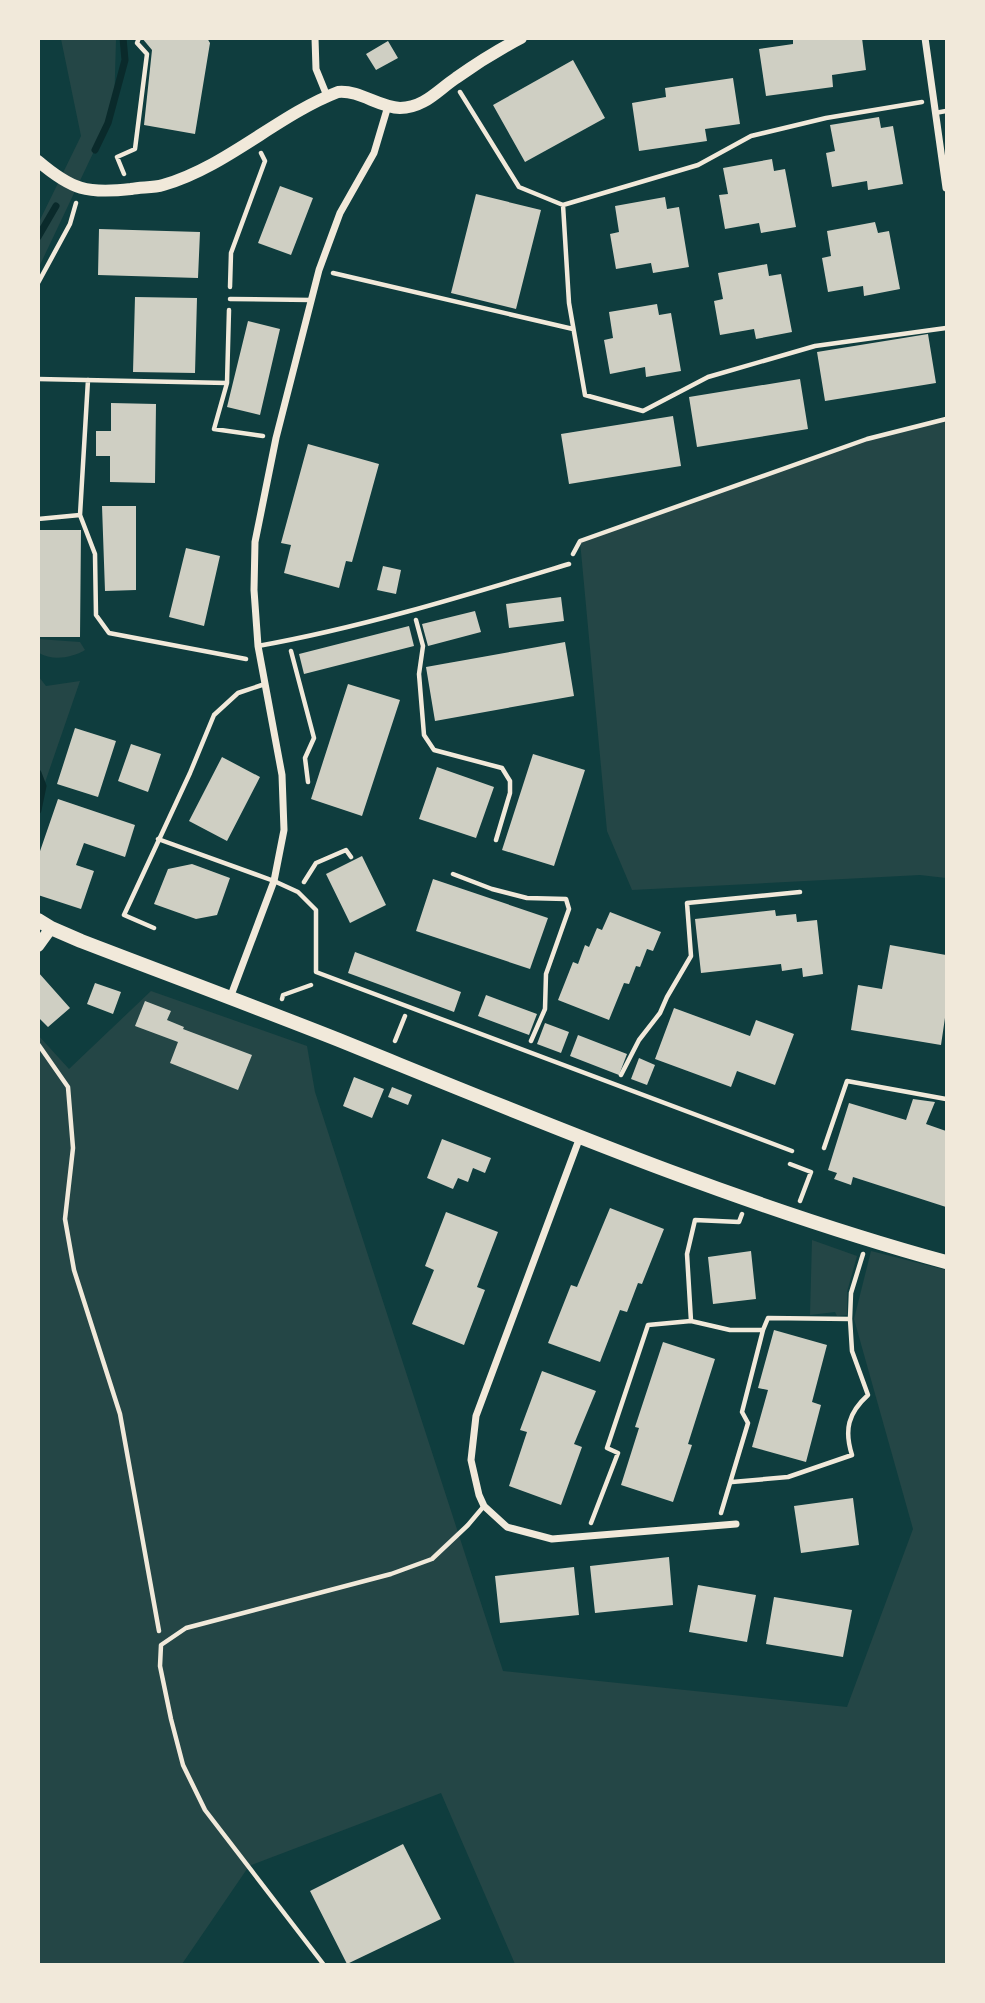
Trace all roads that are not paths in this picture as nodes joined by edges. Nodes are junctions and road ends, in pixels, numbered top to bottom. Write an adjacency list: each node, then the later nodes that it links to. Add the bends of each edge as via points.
1 (315, 38): 4 (street, via 316,69)
2 (521, 38): 5 (street, via 430,99 413,106)
3 (925, 38): 7 (street)
4 (327, 96): 5 (street, via 349,91); 8 (street, via 209,165 162,185 104,192 79,188)
5 (388, 106): 11 (street, via 374,153 340,213)
6 (947, 111): 7 (lane)
7 (935, 113): 9 (street)
8 (38, 161)
9 (947, 188)
10 (230, 299): 11 (lane)
11 (311, 300): 13 (street, via 255,542)
12 (569, 564): 13 (lane, via 414,609)
13 (258, 646): 14 (street)
14 (265, 684): 15 (lane, via 238,692 214,715); 16 (street, via 282,775 284,830)
15 (158, 839): 16 (lane); 18 (lane, via 124,915)
16 (274, 881): 20 (street); 24 (lane, via 298,892 316,910 316,972)
17 (45, 924): 19 (street); 20 (main road)
18 (154, 929)
19 (38, 946)
20 (230, 999): 22 (main road)
21 (947, 1099): 23 (lane, via 847,1081)
22 (580, 1137): 25 (main road, via 867,1240); 26 (street, via 476,1416 471,1460)
23 (824, 1148)
24 (792, 1151)
25 (947, 1262)
26 (484, 1506): 27 (street, via 507,1527 552,1539); 28 (lane, via 432,1559 186,1628 161,1645 160,1666 183,1765 205,1810)
27 (736, 1524)
28 (324, 1965)

